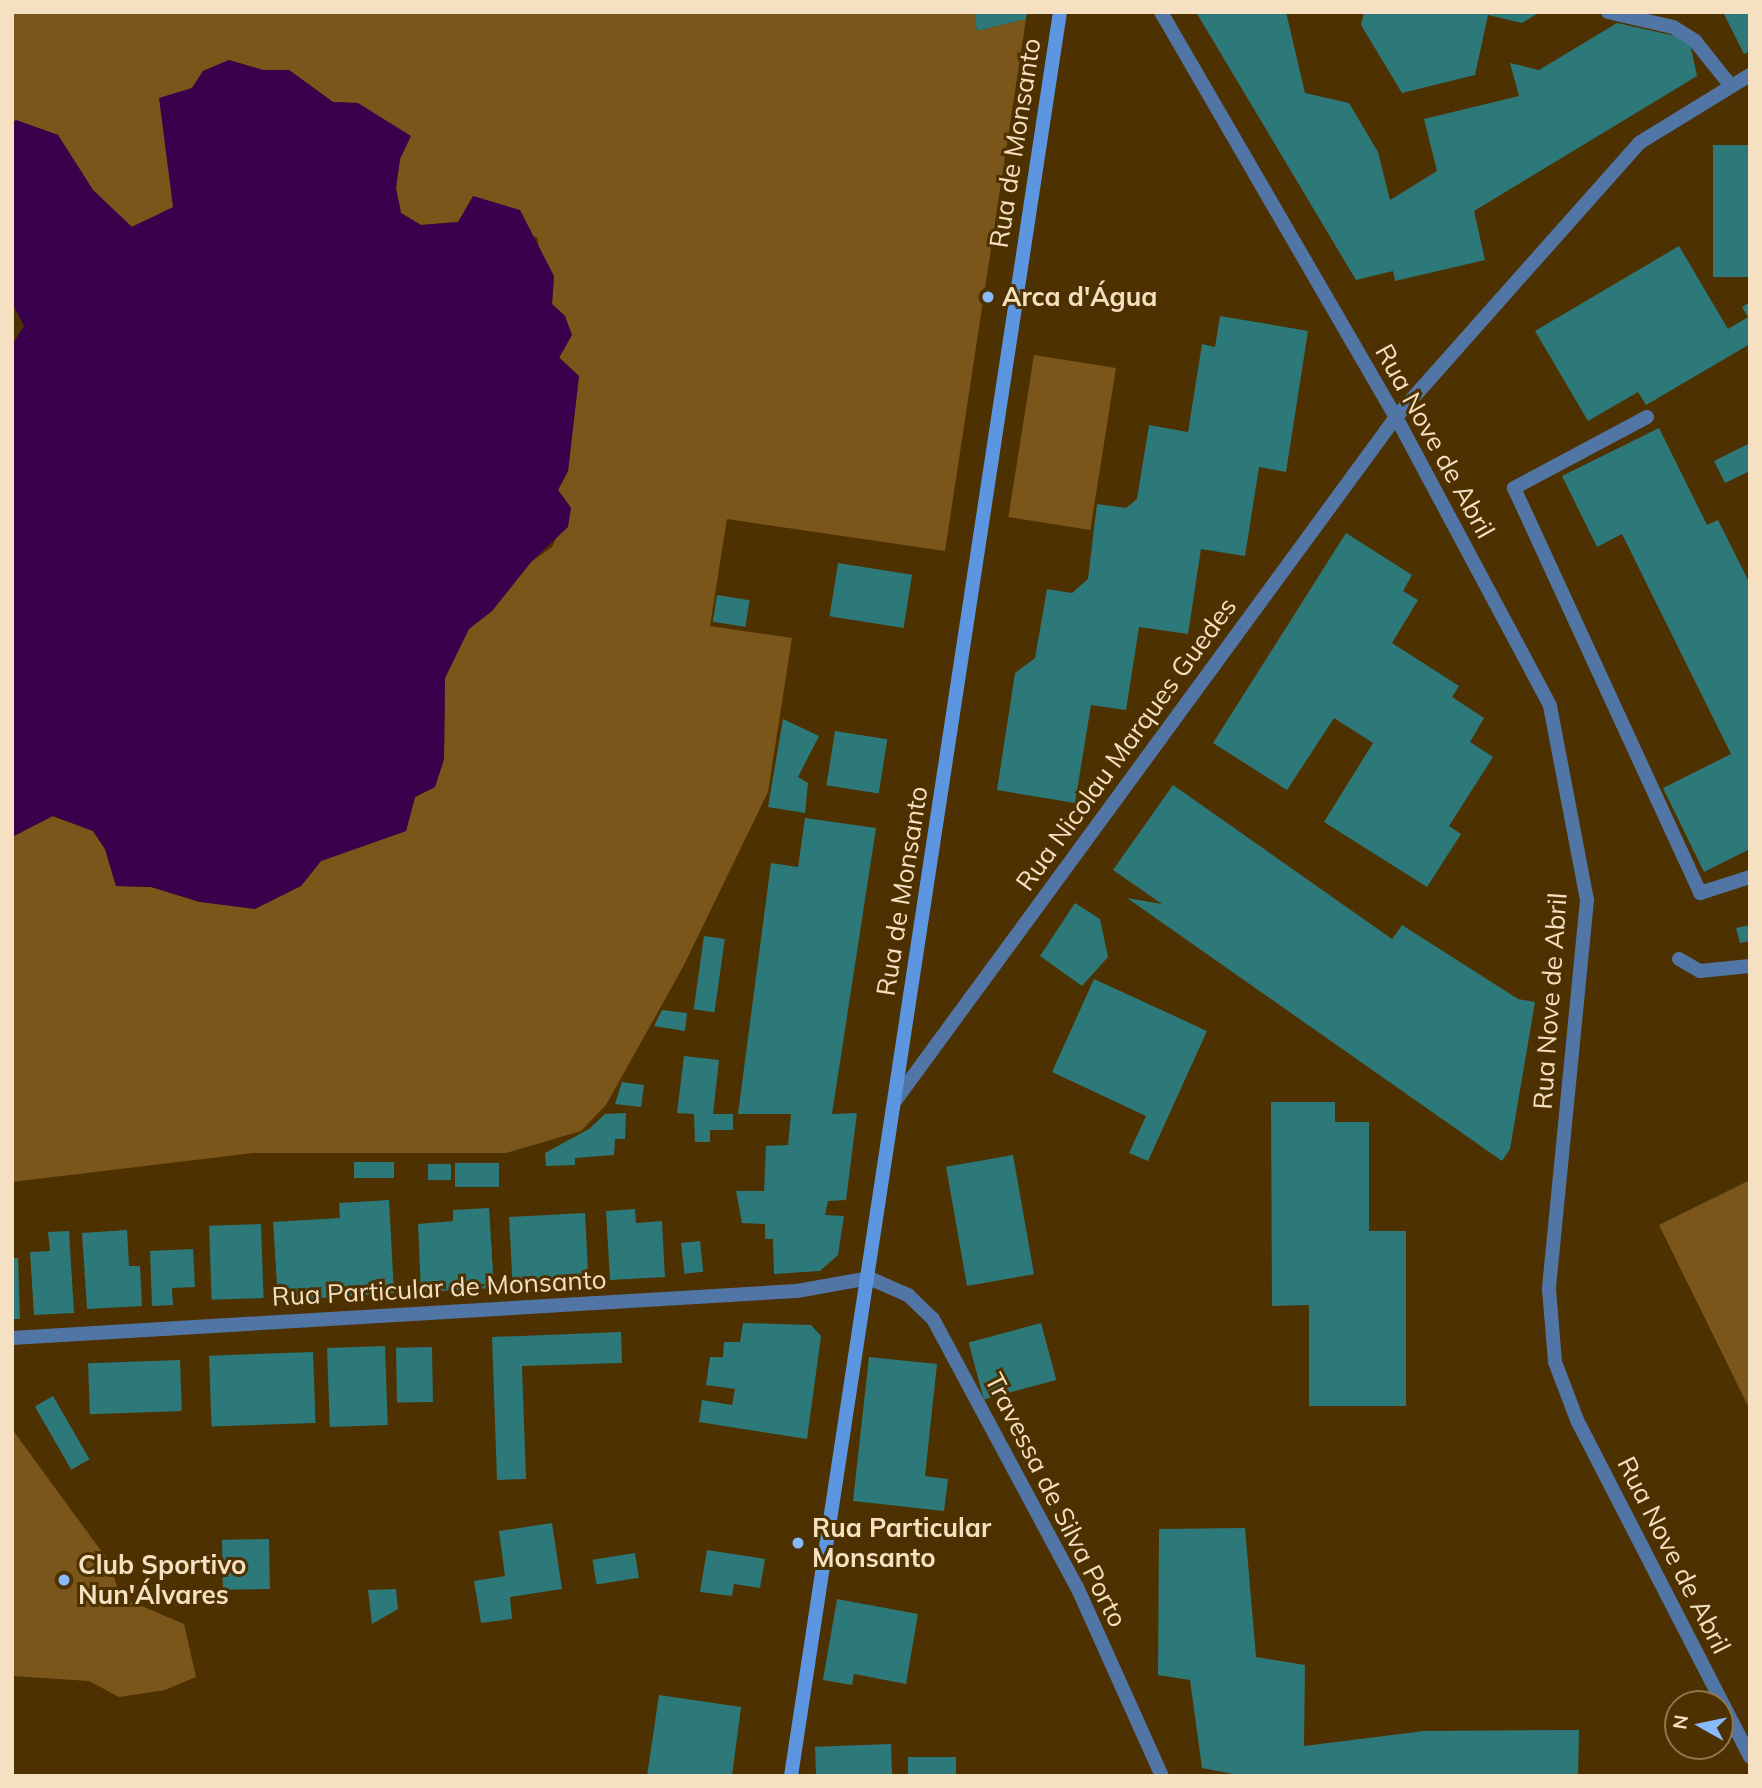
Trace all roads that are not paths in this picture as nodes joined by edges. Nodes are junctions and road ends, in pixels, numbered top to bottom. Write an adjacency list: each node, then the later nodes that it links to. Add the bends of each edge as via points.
1 (1060, 12): 11 (street, Rua de Monsanto)
2 (1161, 12): 6 (street, Rua Nove de Abril)
3 (1608, 12): 5 (street, via 1673,27 1695,41)
4 (1750, 75): 5 (street, Rua Nicolau Marques Guedes)
5 (1731, 86): 6 (street, Rua Nicolau Marques Guedes, via 1639,143)
6 (1396, 417): 11 (street, Rua Nicolau Marques Guedes); 14 (street, Rua Nove de Abril, via 1550,706 1587,900 1549,1289 1555,1362 1577,1420)
7 (1647, 417): 8 (street, via 1514,488 1700,893)
8 (1750, 877)
9 (1679, 959): 10 (street, via 1700,971)
10 (1750, 966)
11 (895, 1101): 12 (street, Rua de Monsanto)
12 (869, 1278): 13 (street, Rua Particular de Monsanto, via 797,1291); 15 (street, Rua de Monsanto); 16 (street, Travessa de Silva Porto, via 908,1295 933,1319 1077,1587)
13 (12, 1338)
14 (1750, 1757)
15 (791, 1776)
16 (1162, 1776)

